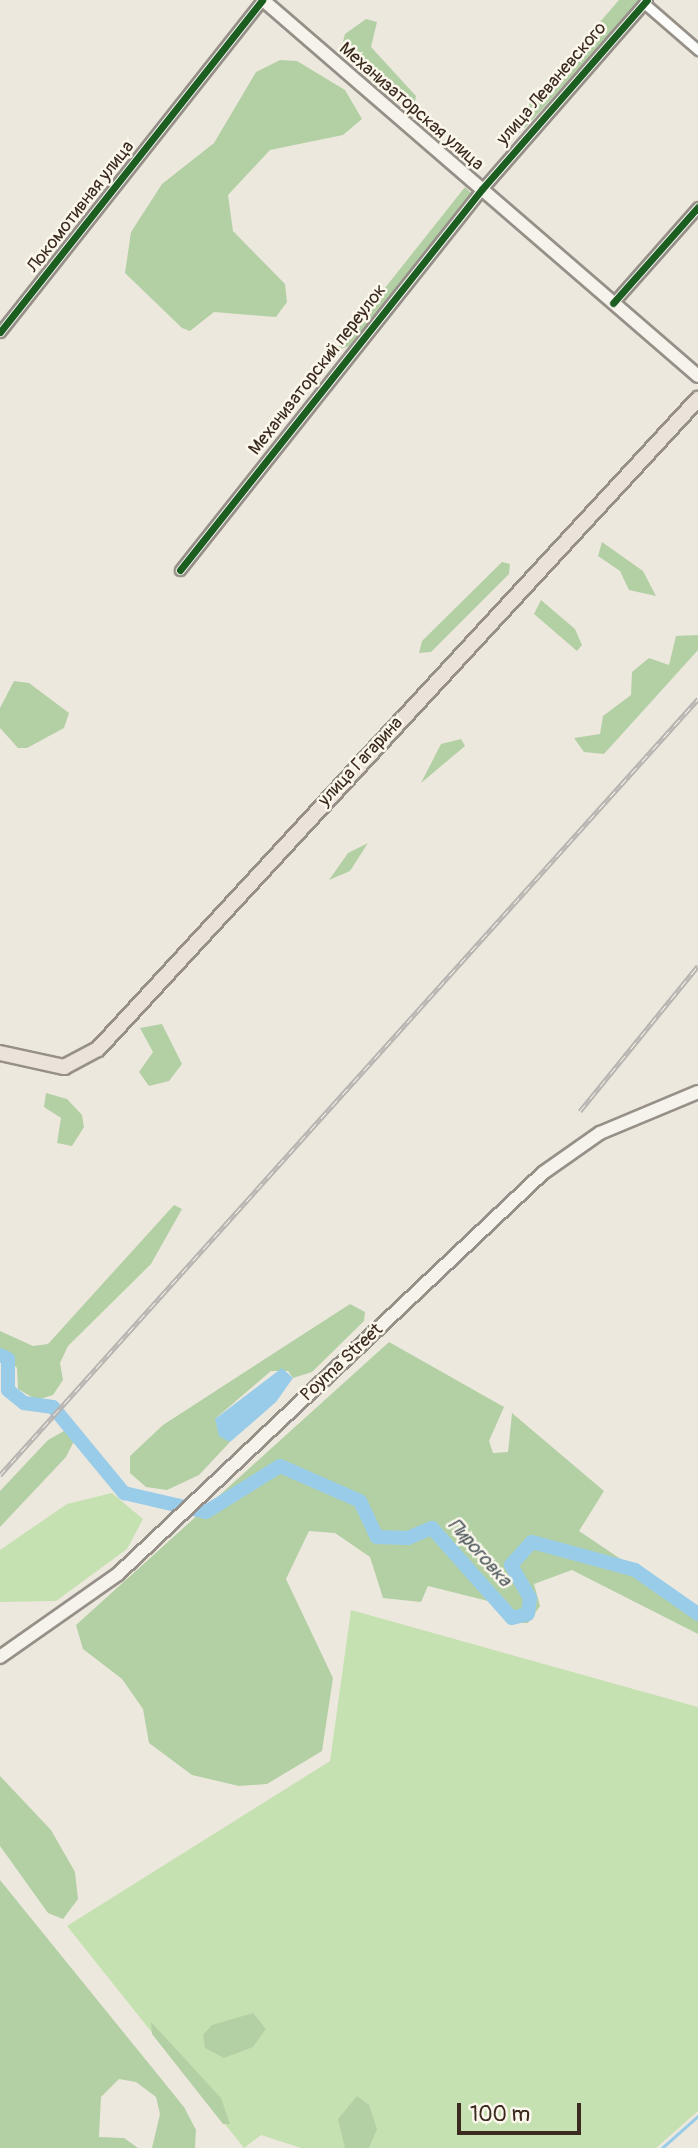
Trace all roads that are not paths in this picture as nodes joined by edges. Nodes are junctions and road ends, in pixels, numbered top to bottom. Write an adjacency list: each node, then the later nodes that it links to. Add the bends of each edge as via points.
1 (262, 0): 4 (main road, Механизаторская улица); 7 (street, Локомотивная улица)
2 (645, 1): 3 (street); 4 (street, улица Леваневского)
3 (698, 50)
4 (482, 189): 6 (main road, Механизаторская улица); 10 (street, Механизаторский переулок)
5 (698, 208): 6 (street)
6 (613, 303): 8 (main road, Механизаторская улица)
7 (0, 332)
8 (698, 376)
9 (698, 399): 11 (main road, улица Гагарина, via 97,1049 64,1067)
10 (180, 570)
11 (0, 1053)
12 (698, 1092): 13 (main road, Poyma Street, via 600,1133 543,1173 118,1574)
13 (0, 1657)

